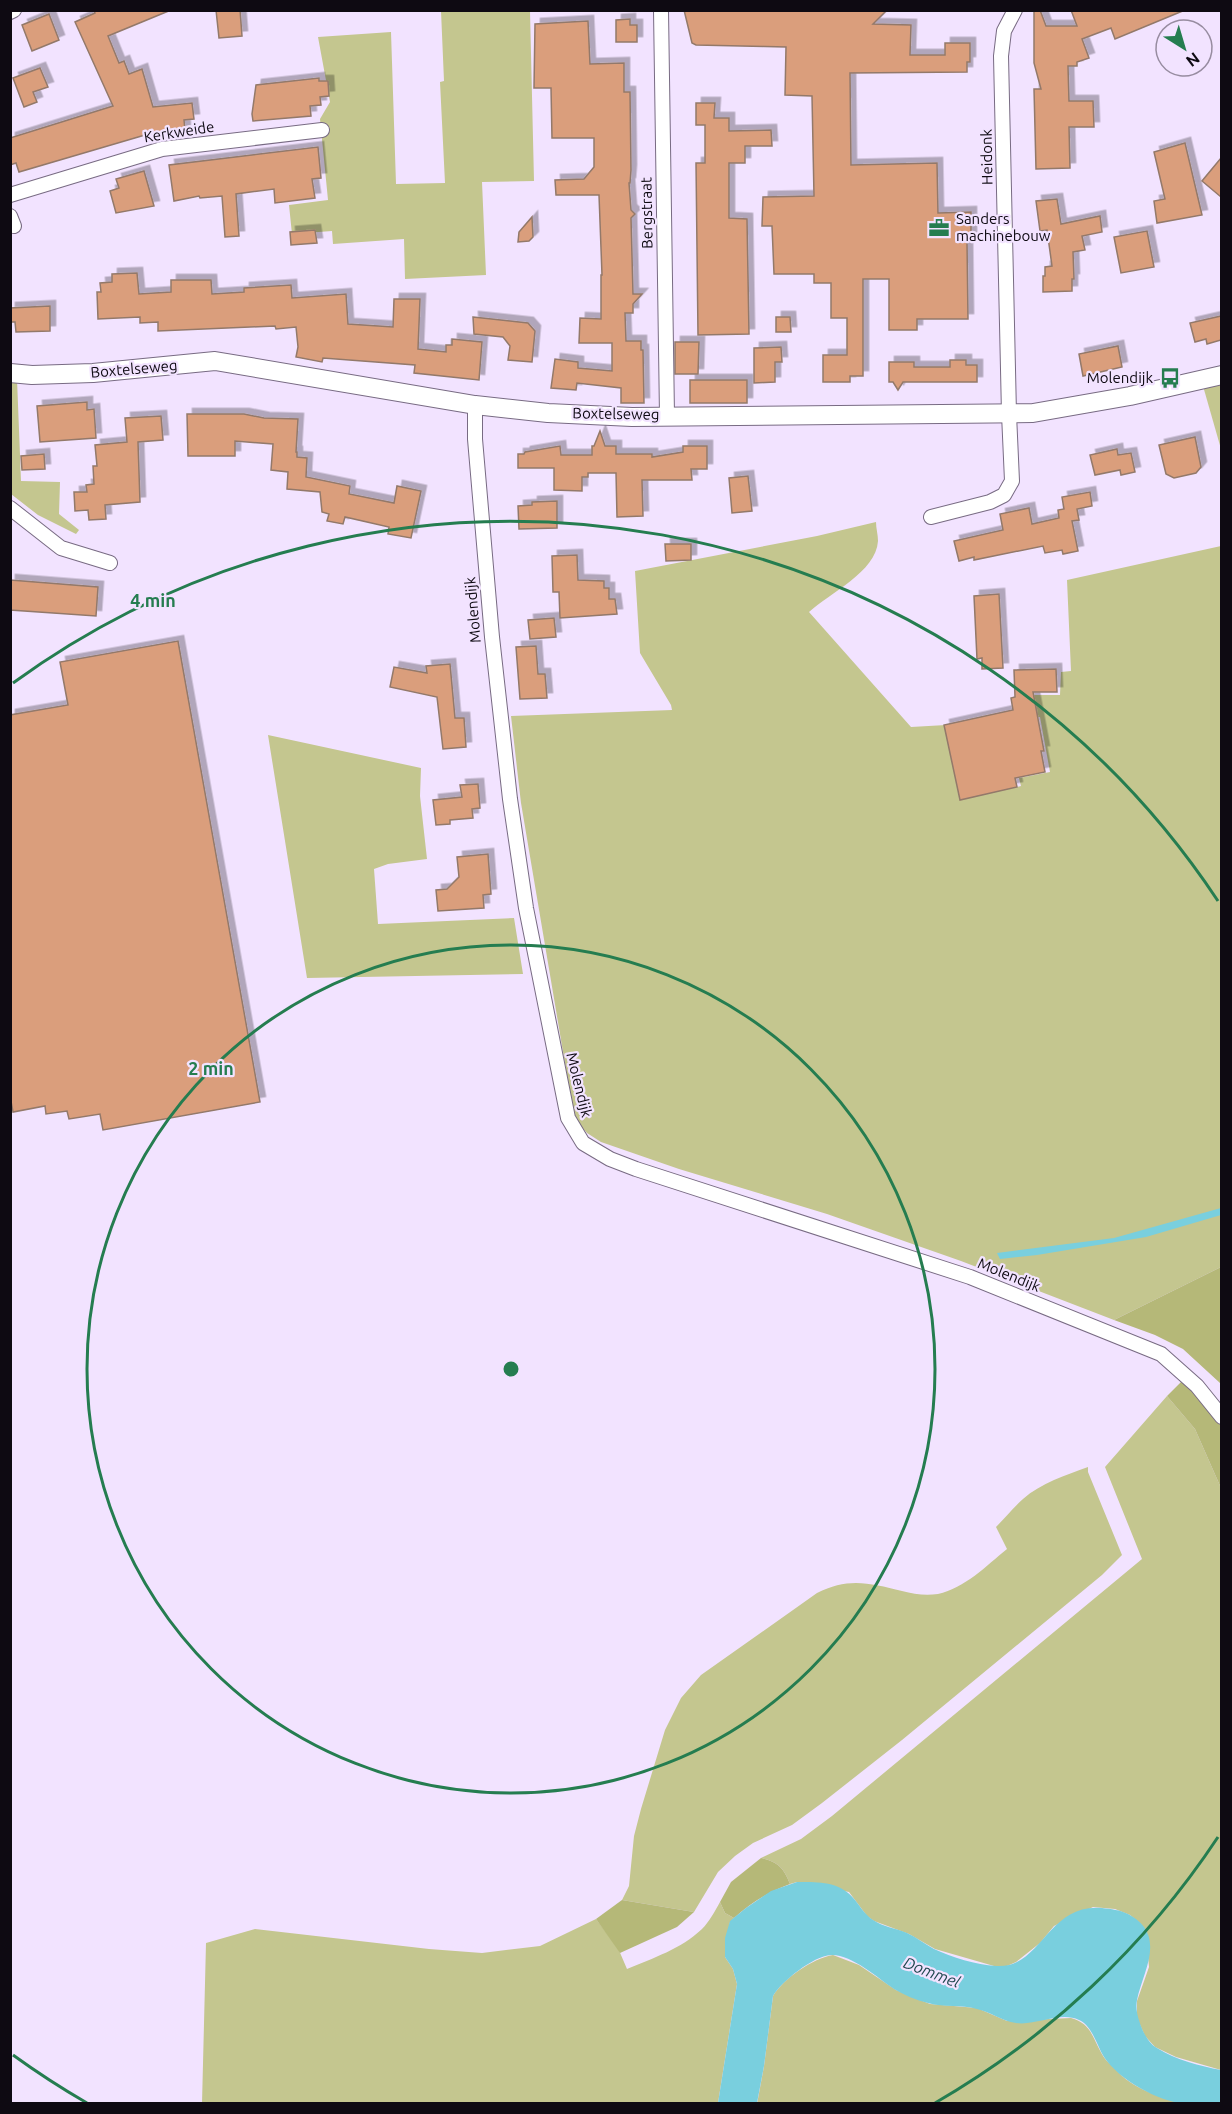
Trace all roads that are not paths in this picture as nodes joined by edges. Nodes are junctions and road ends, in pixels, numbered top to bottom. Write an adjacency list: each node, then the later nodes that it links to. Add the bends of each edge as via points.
1 (661, 10): 9 (street, Bergstraat)
2 (1015, 10): 8 (street, Heidonk, via 1004,31 1001,56)
3 (322, 130): 4 (street, Kerkweide, via 162,148)
4 (10, 195)
5 (10, 373): 7 (street, Boxtelseweg, via 93,373 215,361)
6 (1221, 375): 8 (street, Boxtelseweg, via 1130,396)
7 (475, 405): 9 (street, Boxtelseweg, via 548,413); 13 (street, Molendijk, via 492,636 510,799 526,908 568,1118 579,1138 596,1152 636,1169 970,1277 1161,1354 1197,1386)
8 (1009, 414): 9 (street, Boxtelseweg); 11 (street, Heidonk, via 1012,482 1004,495)
9 (667, 415)
10 (10, 508): 12 (street, via 61,548)
11 (931, 517)
12 (110, 563)
13 (1221, 1417)

